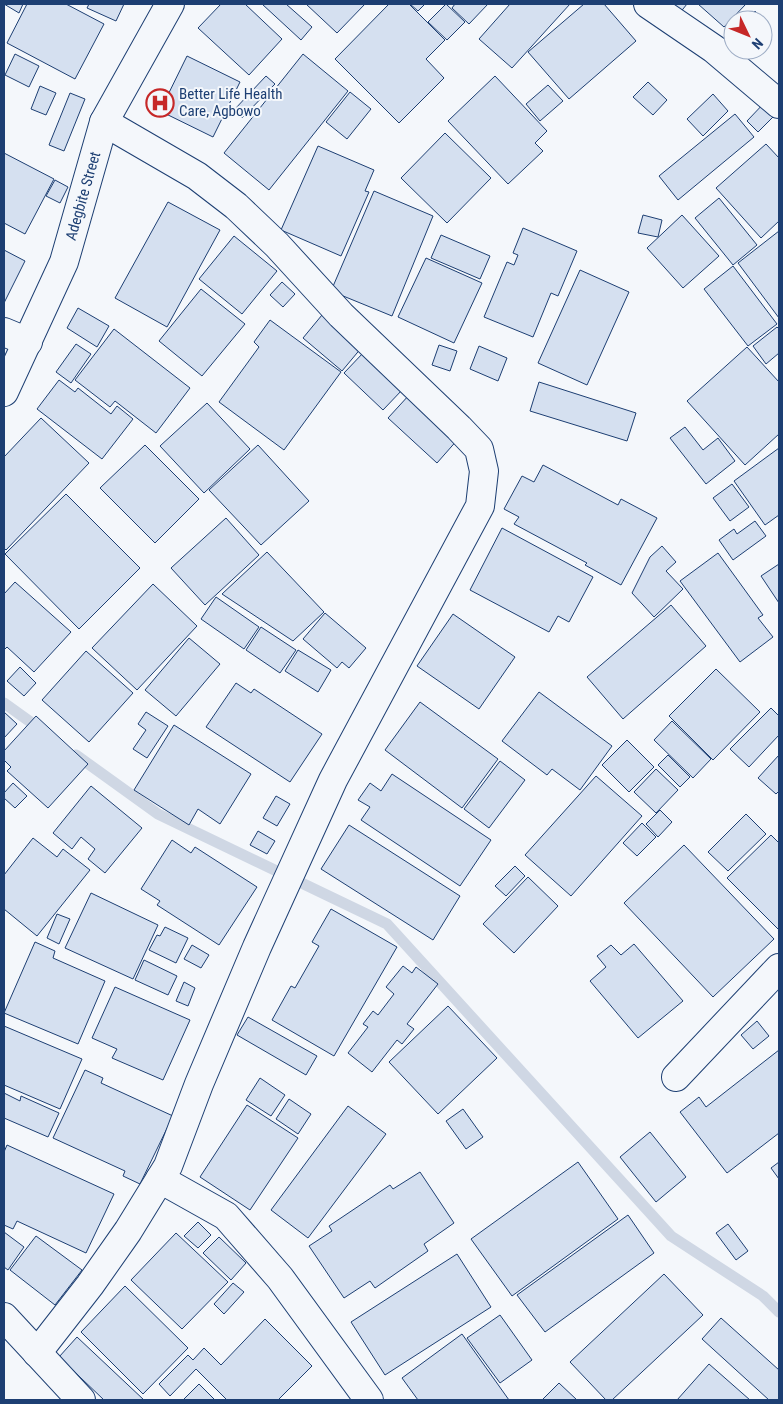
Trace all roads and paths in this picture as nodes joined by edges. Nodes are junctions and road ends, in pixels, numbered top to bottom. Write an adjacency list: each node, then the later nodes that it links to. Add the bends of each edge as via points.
1 (170, 4): 4 (street, Adegbite Street)
2 (648, 4): 3 (street, via 714,49)
3 (779, 104)
4 (104, 122): 5 (street, Adegbite Street, via 64,262); 9 (street, via 197,176 236,206 479,449 484,471 480,506 333,780 257,948)
5 (16, 337): 6 (street, Adegbite Street)
6 (4, 392)
7 (779, 968): 8 (street)
8 (676, 1077)
9 (160, 1180): 11 (street, via 90,1285); 13 (street, via 226,1216 280,1278)
10 (4, 1317): 11 (street)
11 (37, 1353): 12 (street)
12 (81, 1400)
13 (369, 1400)

